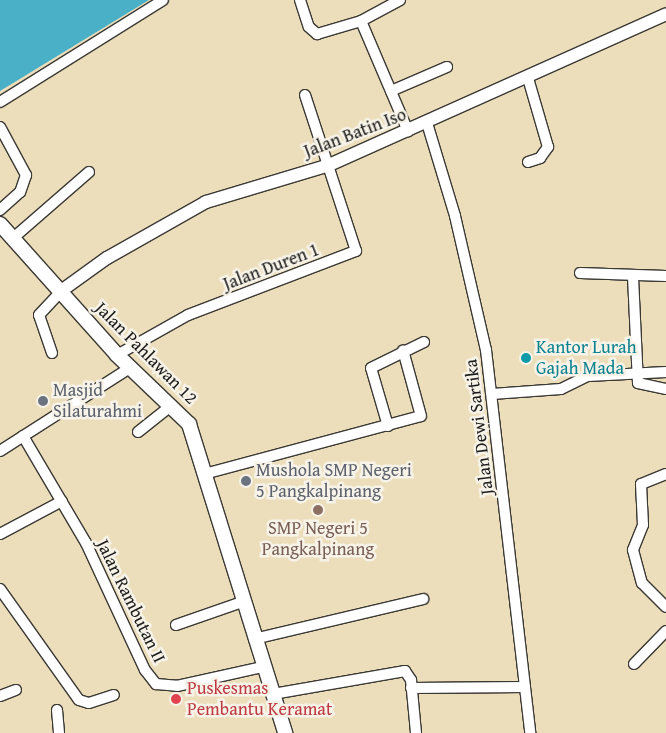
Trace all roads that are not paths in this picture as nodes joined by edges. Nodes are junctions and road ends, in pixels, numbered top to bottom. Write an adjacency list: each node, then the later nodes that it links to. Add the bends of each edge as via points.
1 (163, 0): 10 (street)
2 (300, 0): 5 (street, via 309,27 317,34)
3 (400, 0): 5 (street)
4 (666, 14): 7 (street, Jalan Batin Iso)
5 (361, 21): 8 (street)
6 (447, 67): 8 (street)
7 (528, 78): 11 (street, Jalan Batin Iso); 14 (street, via 548,147 540,158)
8 (391, 91): 13 (street)
9 (305, 95): 15 (street, Jalan Duren 1)
10 (0, 102)
11 (426, 123): 13 (street, Jalan Batin Iso); 32 (street, Jalan Dewi Sartika, via 472,279)
12 (0, 127): 17 (street, via 26,175 20,192)
13 (408, 131): 15 (street, Jalan Batin Iso)
14 (528, 162)
15 (329, 165): 23 (street, Jalan Batin Iso, via 206,202 106,258); 27 (street, Jalan Duren 1, via 357,244 353,254 188,315)
16 (89, 172): 19 (street)
17 (0, 210)
18 (0, 224): 19 (main road, Jalan Pahlawan 12)
19 (12, 239): 23 (main road, Jalan Pahlawan 12)
20 (580, 274): 22 (street)
21 (666, 276): 22 (street)
22 (633, 277): 30 (street)
23 (61, 290): 26 (street, via 39,315); 27 (main road, Jalan Pahlawan 12)
24 (424, 342): 25 (street)
25 (403, 350): 34 (street, via 371,368); 34 (street, via 421,415)
26 (52, 353)
27 (117, 355): 28 (main road, Jalan Pahlawan 12)
28 (130, 368): 33 (main road, Jalan Pahlawan 12); 36 (street)
29 (666, 372): 30 (street)
30 (636, 373): 31 (street, via 640,386); 32 (street, via 588,376 561,389)
31 (666, 389)
32 (492, 394): 51 (street, Jalan Dewi Sartika)
33 (172, 405): 35 (street); 38 (main road, Jalan Pahlawan 12, via 192,429)
34 (388, 426): 38 (street)
35 (138, 432)
36 (23, 436): 37 (street); 40 (street, Jalan Rambutan II)
37 (1, 447)
38 (208, 473): 44 (main road, Jalan Pahlawan 12)
39 (666, 474): 45 (street, via 641,484 644,525 633,550 642,582)
40 (62, 501): 41 (street); 50 (street, Jalan Rambutan II, via 156,684 177,686)
41 (0, 534)
42 (0, 589): 55 (street, via 79,700 89,703)
43 (423, 599): 48 (street)
44 (242, 602): 46 (street); 48 (main road, Jalan Pahlawan 12)
45 (666, 607)
46 (176, 625)
47 (666, 631): 49 (street)
48 (254, 640): 50 (main road, Jalan Pahlawan 12)
49 (634, 664)
50 (263, 667): 54 (main road, Jalan Pahlawan 12)
51 (525, 687): 52 (street); 61 (street, Jalan Dewi Sartika)
52 (411, 688): 54 (street, via 410,676 401,671); 60 (street)
53 (16, 690): 56 (street)
54 (273, 694): 59 (main road, Jalan Pahlawan 12)
55 (114, 695)
56 (0, 696)
57 (57, 710): 58 (street)
58 (59, 733)
59 (285, 733)
60 (416, 733)
61 (530, 733)

